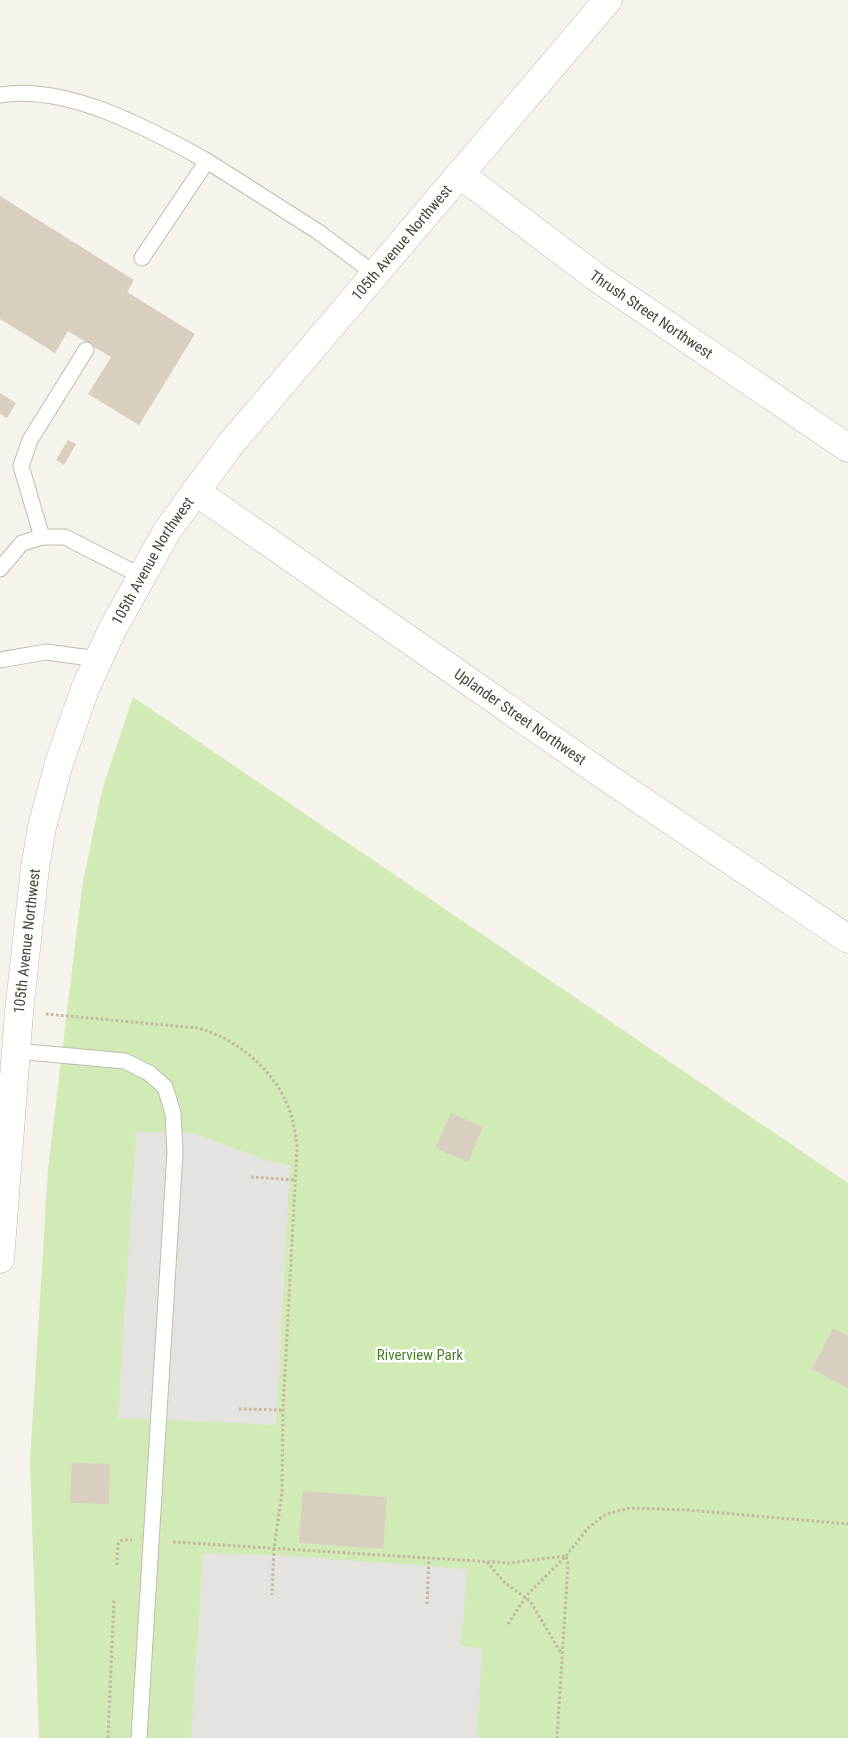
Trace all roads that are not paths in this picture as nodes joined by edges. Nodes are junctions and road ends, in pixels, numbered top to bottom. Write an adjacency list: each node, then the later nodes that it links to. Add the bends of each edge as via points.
1 (608, 0): 4 (street, 105th Avenue Northwest)
2 (0, 95): 3 (lane, via 18,92 80,102 144,126)
3 (207, 161): 5 (lane); 6 (lane, via 317,231)
4 (461, 175): 6 (street, 105th Avenue Northwest); 8 (street, Thrush Street Northwest, via 596,277)
5 (142, 258)
6 (375, 274): 9 (street, 105th Avenue Northwest, via 256,412)
7 (86, 350): 10 (lane, via 30,440 21,466)
8 (848, 448)
9 (195, 490): 12 (street, 105th Avenue Northwest); 15 (street, Uplander Street Northwest, via 602,774)
10 (42, 537): 11 (lane, via 22,543); 12 (lane, via 65,537)
11 (0, 569)
12 (141, 576): 13 (street, 105th Avenue Northwest)
13 (98, 659): 14 (lane, via 46,652); 16 (street, 105th Avenue Northwest, via 68,736 44,819 31,894)
14 (0, 660)
15 (848, 939)
16 (16, 1051): 17 (street, 105th Avenue Northwest); 18 (lane, via 125,1061 166,1087 174,1113 175,1152)
17 (0, 1259)
18 (140, 1738)

